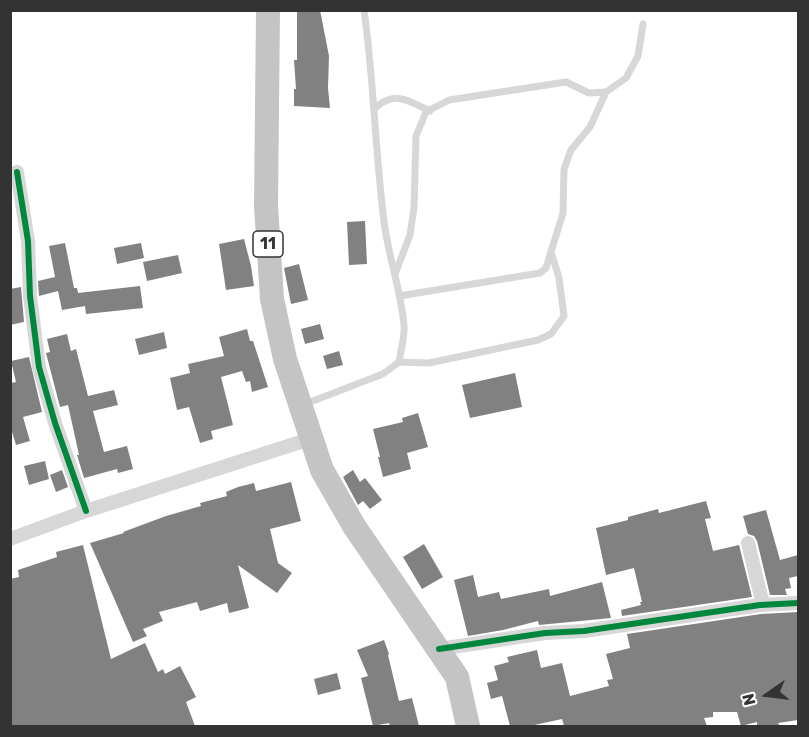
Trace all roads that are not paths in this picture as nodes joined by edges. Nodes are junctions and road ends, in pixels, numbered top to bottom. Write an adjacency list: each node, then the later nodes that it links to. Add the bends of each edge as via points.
1 (268, 10): 13 (highway, 11, via 269,265 276,321)
2 (364, 10): 5 (lane)
3 (643, 24): 4 (lane, via 638,56 626,78)
4 (606, 92): 6 (lane, via 589,93 566,82 449,100); 9 (lane, via 564,169 563,213)
5 (374, 109): 6 (lane, via 383,100 393,98 408,99); 10 (lane, via 384,225)
6 (430, 111): 10 (lane, via 426,112 416,136 414,208 410,235)
7 (17, 172): 8 (street)
8 (15, 194): 15 (street, via 28,241 39,367)
9 (551, 253): 11 (lane, via 540,273); 12 (lane, via 564,316 551,334 429,363)
10 (396, 274): 11 (lane)
11 (399, 296): 12 (lane, via 405,328)
12 (399, 362): 13 (lane, via 383,374)
13 (300, 406): 14 (highway, 11)
14 (310, 439): 15 (street); 20 (highway, 11, via 322,470 354,526)
15 (86, 511): 16 (street)
16 (10, 539)
17 (748, 543): 19 (street)
18 (798, 603): 19 (street)
19 (763, 605): 20 (street)
20 (439, 650): 21 (highway, 11, via 457,677)
21 (468, 726)

